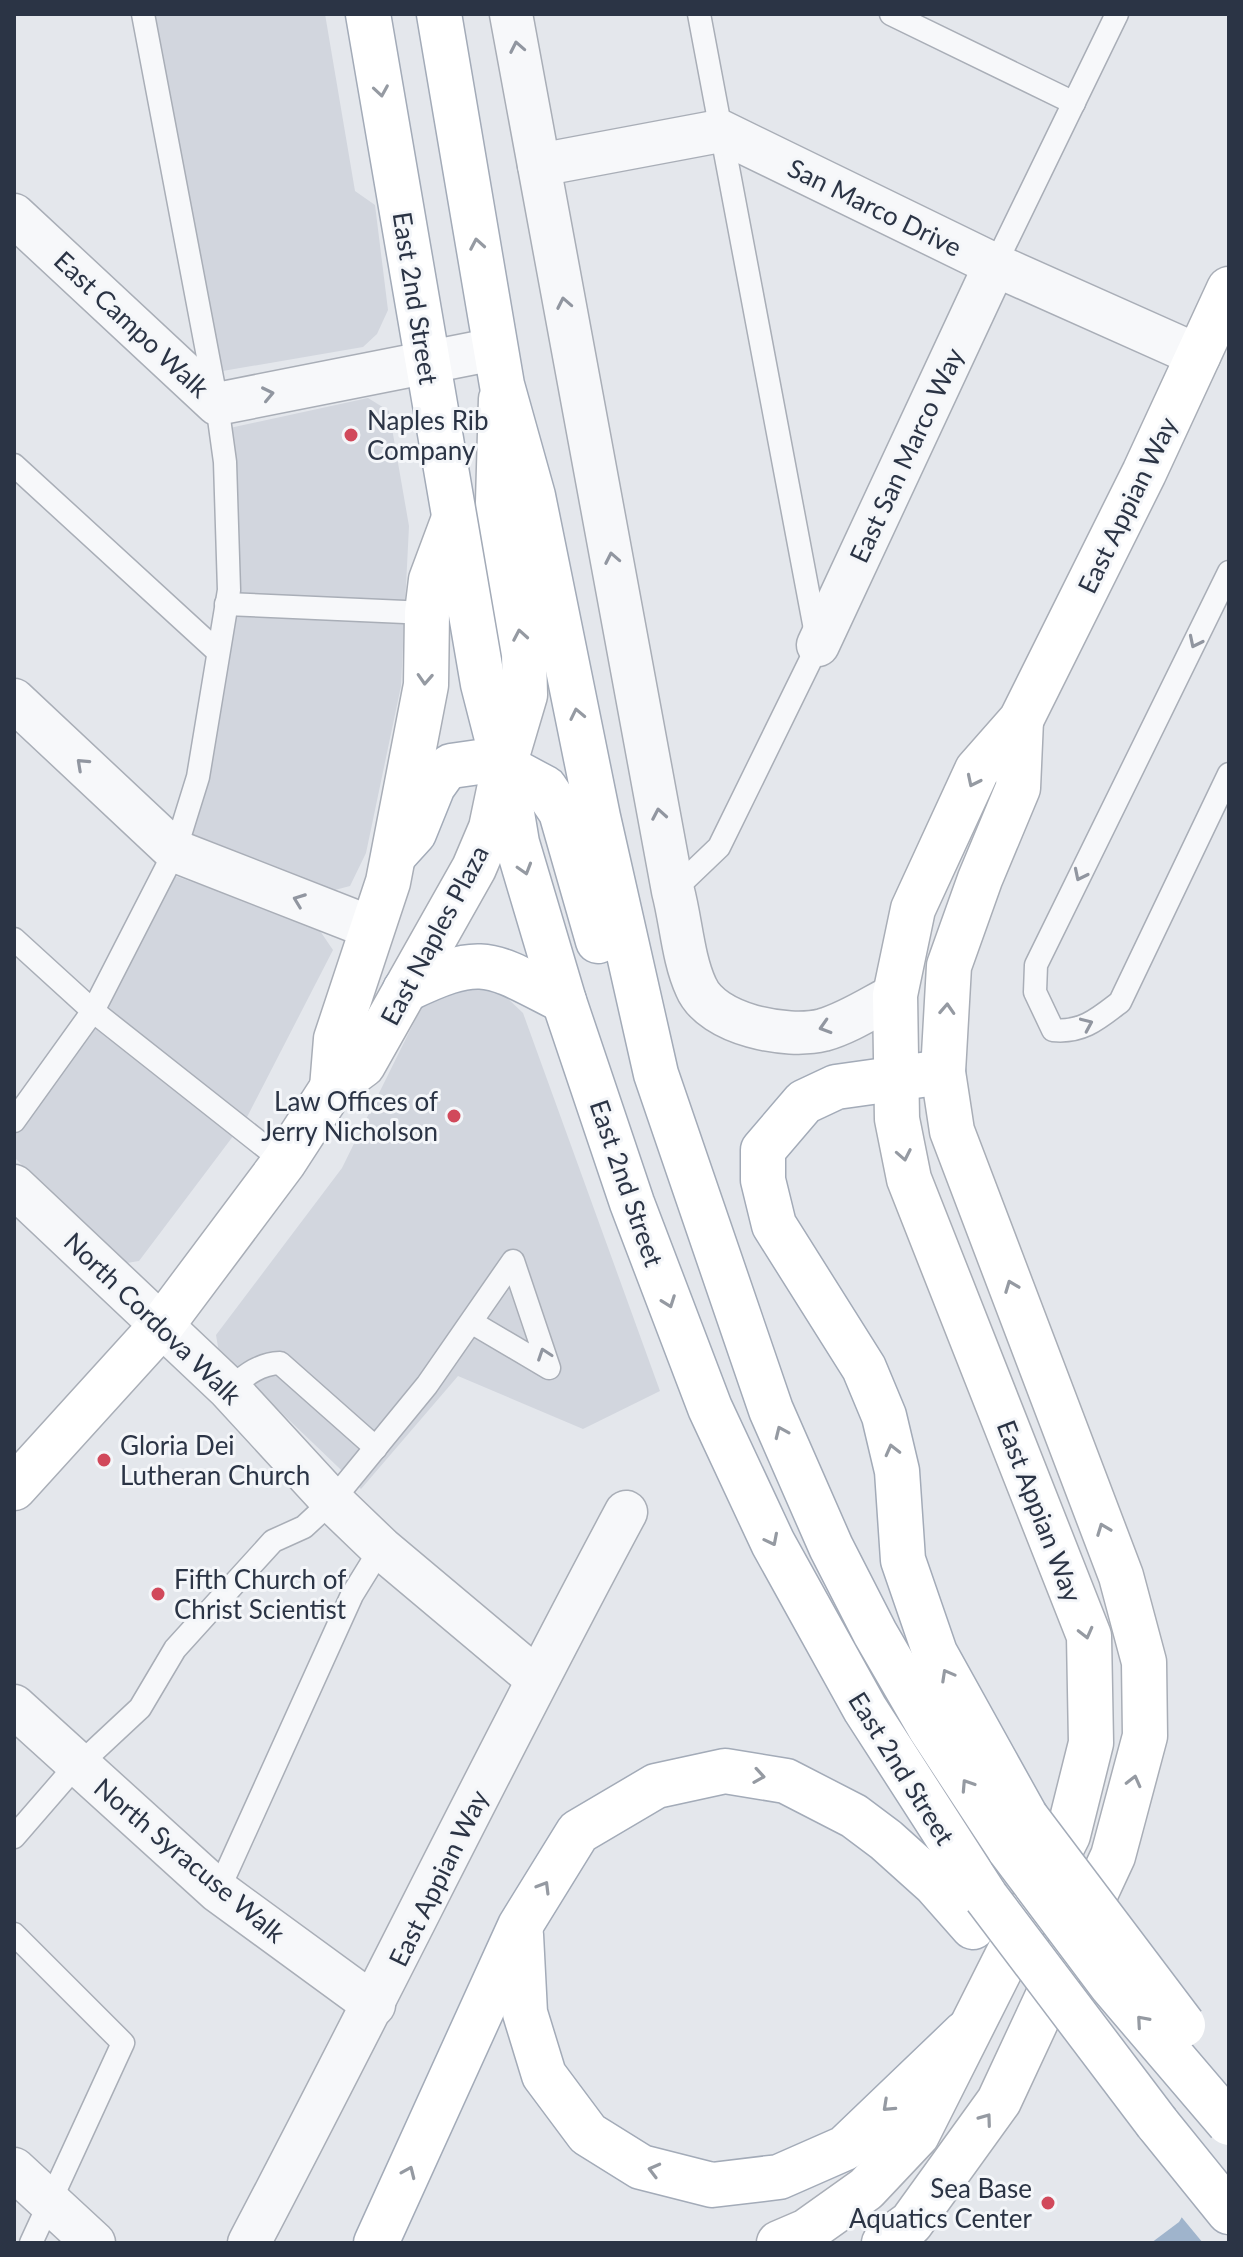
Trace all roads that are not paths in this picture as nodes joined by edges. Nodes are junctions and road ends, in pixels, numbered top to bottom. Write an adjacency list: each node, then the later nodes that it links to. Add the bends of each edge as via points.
1 (143, 14): 17 (lane)
2 (368, 14): 15 (main road, East 2nd Street, one-way to 15)
3 (439, 14): 16 (main road, East 2nd Street, one-way to 3)
4 (511, 14): 10 (street, one-way to 4)
5 (699, 14): 9 (lane)
6 (891, 14): 8 (lane)
7 (1117, 14): 8 (lane)
8 (1074, 103): 12 (lane)
9 (720, 131): 10 (street); 12 (street, San Marco Drive); 23 (lane)
10 (539, 165): 31 (street, one-way to 10)
11 (14, 215): 17 (street, East Campo Walk)
12 (995, 265): 14 (street, San Marco Drive); 23 (street, East San Marco Way)
13 (1229, 289): 14 (main road, East Appian Way)
14 (1199, 356): 26 (main road, East Appian Way)
15 (426, 361): 16 (street, East Campo Walk); 17 (street, East Campo Walk, one-way to 15); 19 (main road, East 2nd Street)
16 (498, 367): 27 (main road, East Naples Plaza, one-way to 16, via 525,695 524,654 498,502); 39 (main road, East 2nd Street, one-way to 16, via 533,496)
17 (217, 404): 21 (lane, via 225,462)
18 (14, 465): 24 (lane)
19 (453, 521): 22 (main road, East Naples Plaza, via 431,580); 27 (main road, East 2nd Street)
20 (1229, 572): 28 (lane, one-way to 28, via 1036,965 1035,992 1053,1030 1092,1025 1120,1002)
21 (226, 604): 22 (lane); 24 (lane)
22 (427, 613): 30 (main road, East Naples Plaza, one-way to 30, via 426,685)
23 (818, 645): 31 (lane, via 719,847)
24 (217, 651): 29 (lane, via 198,777)
25 (14, 700): 29 (street, one-way to 25)
26 (1021, 720): 35 (main road, East Appian Way, one-way to 35, via 977,770 913,909); 38 (main road, East Appian Way, one-way to 26, via 949,966 1018,788)
27 (504, 766): 30 (main road, via 479,762 443,772 414,833); 34 (main road, East Naples Plaza, via 491,828 474,868); 36 (main road, East 2nd Street, one-way to 36, via 517,843); 39 (main road, via 545,788 561,812 619,1014)
28 (1229, 774)
29 (175, 851): 32 (street, one-way to 29); 37 (lane)
30 (394, 855): 32 (main road, East Naples Plaza)
31 (673, 891): 35 (street, one-way to 31, via 824,1029 802,1033 744,1025 716,1012 696,989)
32 (372, 928): 41 (main road, East Naples Plaza, via 336,1039)
33 (14, 939): 37 (lane)
34 (405, 990): 36 (main road, via 450,968 491,965); 41 (main road, East Naples Plaza, via 363,1065)
35 (895, 995): 40 (main road, East Appian Way)
36 (564, 1001): 59 (main road, East 2nd Street, one-way to 59, via 695,1370 773,1543)
37 (93, 1011): 42 (lane); 43 (lane)
38 (943, 1072): 40 (main road); 74 (main road, East Appian Way, one-way to 38, via 911,2223 999,2101 1113,1856 1145,1736 1144,1662 1121,1576 952,1131)
39 (656, 1074): 56 (main road, East 2nd Street, one-way to 39, via 930,1728 831,1547 771,1410)
40 (896, 1077): 56 (main road, one-way to 40, via 935,1653 903,1560 897,1471 884,1416 864,1368 774,1225 763,1180 763,1150 804,1102 836,1087); 63 (main road, East Appian Way, one-way to 63, via 897,1119 909,1179 1089,1636 1091,1743 1068,1835)
41 (332, 1088): 43 (main road, East Naples Plaza)
42 (14, 1121)
43 (284, 1162): 46 (main road, East Naples Plaza)
44 (14, 1186): 46 (street, North Cordova Walk)
45 (471, 1322): 45 (lane, one-way to 45, via 484,1330 549,1368 513,1261); 48 (lane)
46 (162, 1325): 47 (street, North Cordova Walk); 49 (main road, East Naples Plaza)
47 (229, 1389): 48 (lane, via 251,1372 280,1363); 50 (street, North Cordova Walk)
48 (376, 1448): 50 (lane)
49 (14, 1488)
50 (332, 1501): 52 (street, North Cordova Walk); 55 (lane, via 304,1527 273,1541 175,1649 140,1708)
51 (626, 1512): 53 (street, East Appian Way)
52 (381, 1548): 53 (street, North Cordova Walk); 58 (lane, via 352,1595)
53 (537, 1679): 62 (street, East Appian Way)
54 (14, 1706): 55 (street, North Syracuse Walk)
55 (78, 1766): 57 (lane); 58 (street, North Syracuse Walk)
56 (1018, 1834): 64 (main road, bridge, via 1118,1943); 65 (main road, East 2nd Street, one-way to 56, bridge, via 1112,1986)
57 (14, 1837)
58 (218, 1891): 62 (street, North Syracuse Walk)
59 (979, 1912): 60 (main road, one-way to 59, via 578,1832 656,1786 725,1771 786,1781 854,1816); 68 (main road, bridge, via 1051,2028 1157,2123)
60 (520, 1926): 63 (main road, one-way to 60, via 845,2148 779,2177 712,2185 641,2167 588,2134 544,2075 525,2013); 72 (main road, one-way to 60)
61 (14, 1934): 67 (lane, via 123,2043)
62 (374, 2005): 71 (street, East Appian Way)
63 (965, 2033): 73 (main road, East Appian Way, via 917,2135 866,2189 807,2231)
64 (1229, 2084)
65 (1229, 2123)
66 (14, 2169): 67 (street)
67 (51, 2203): 69 (lane); 70 (street)
68 (1229, 2212)
69 (31, 2243)
70 (94, 2243)
71 (249, 2243)
72 (376, 2243)
73 (779, 2243)
74 (884, 2243)

